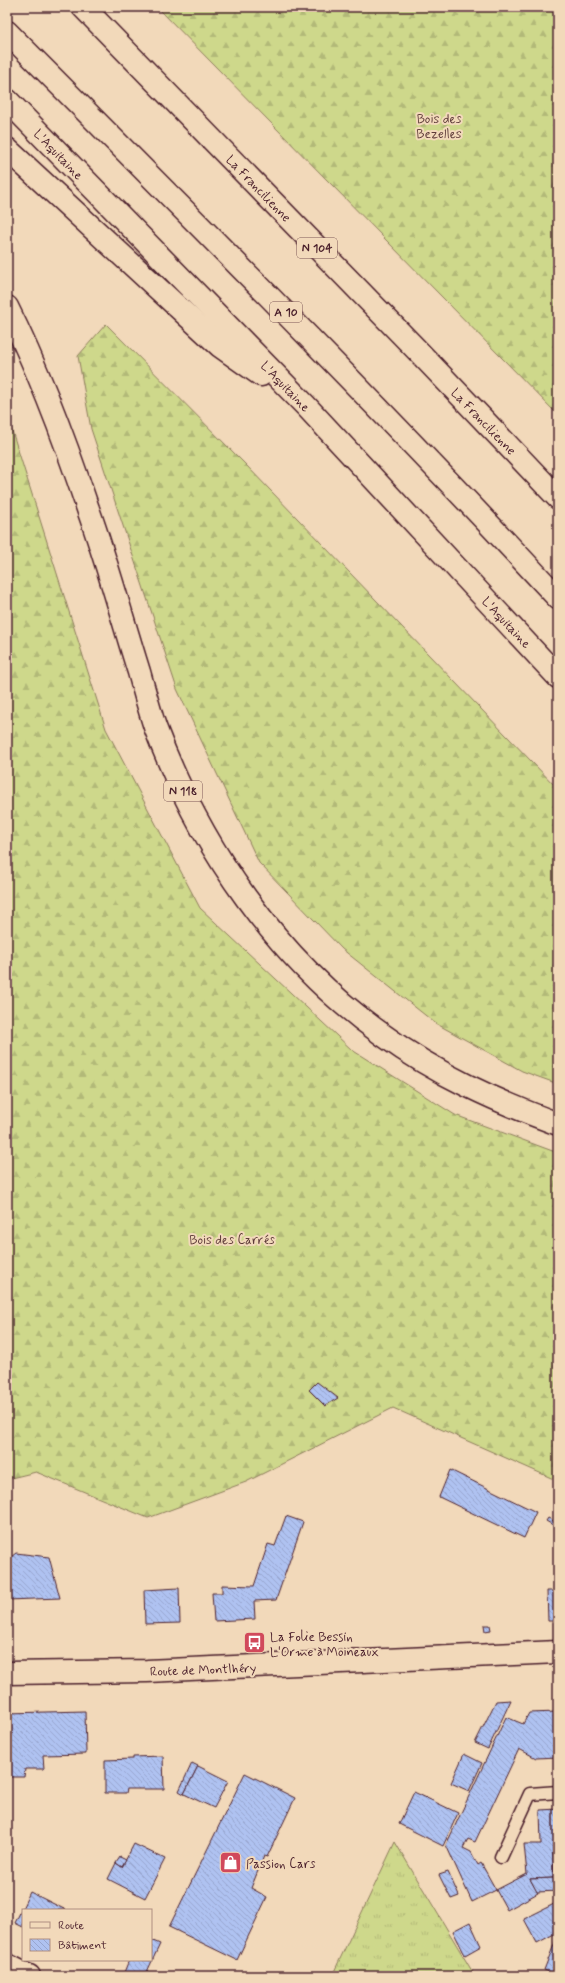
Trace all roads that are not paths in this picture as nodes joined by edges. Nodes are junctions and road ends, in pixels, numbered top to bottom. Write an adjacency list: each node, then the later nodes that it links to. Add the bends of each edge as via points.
1 (83, 7): 7 (main road, La Francilienne / N 104)
2 (7, 32): 8 (main road, A 10, via 281,307)
3 (7, 100): 6 (main road, L'Aquitaine)
4 (7, 149): 6 (main road, via 220,346)
5 (7, 307): 10 (main road, N 118, via 25,343 88,508 155,726 190,806 220,862 274,934 347,1007 383,1035 443,1073 492,1097)
6 (306, 406): 9 (main road, L'Aquitaine)
7 (556, 496)
8 (558, 598)
9 (558, 677)
10 (558, 1124)
11 (553, 1654): 12 (main road, Route de Montlhéry, via 147,1672)
12 (7, 1673)
13 (558, 1792): 14 (lane, via 530,1794)
14 (501, 1857)
15 (7, 1965): 16 (main road)
16 (29, 1976)

